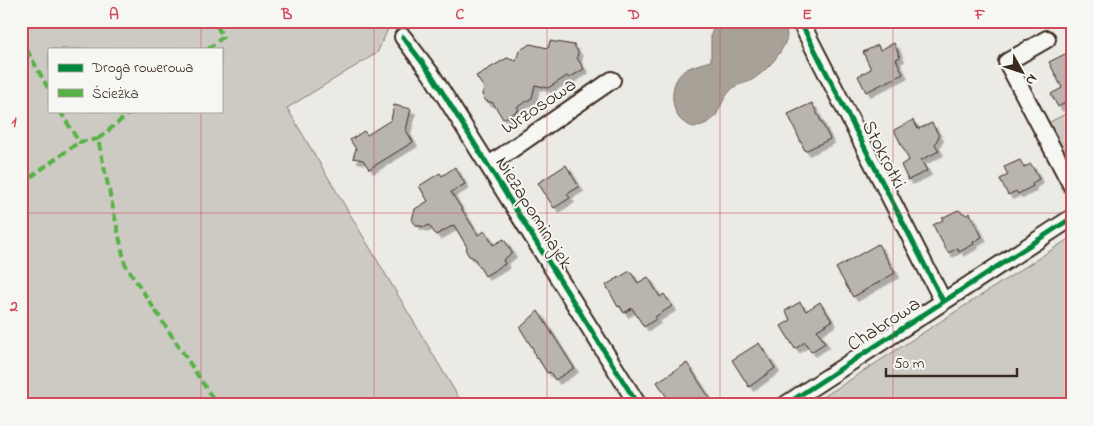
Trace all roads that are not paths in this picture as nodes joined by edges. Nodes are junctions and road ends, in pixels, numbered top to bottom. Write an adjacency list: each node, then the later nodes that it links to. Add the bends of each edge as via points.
1 (800, 21): 8 (street, Stokrotki)
2 (403, 37): 5 (street, Niezapominajek, via 431,74)
3 (1047, 39): 6 (street, via 1007,62)
4 (612, 80): 5 (street, Wrzosowa)
5 (489, 165): 9 (street, Niezapominajek)
6 (1073, 188)
7 (1073, 217): 8 (street, Chabrowa)
8 (943, 301): 10 (street, Chabrowa)
9 (638, 405)
10 (786, 405)

